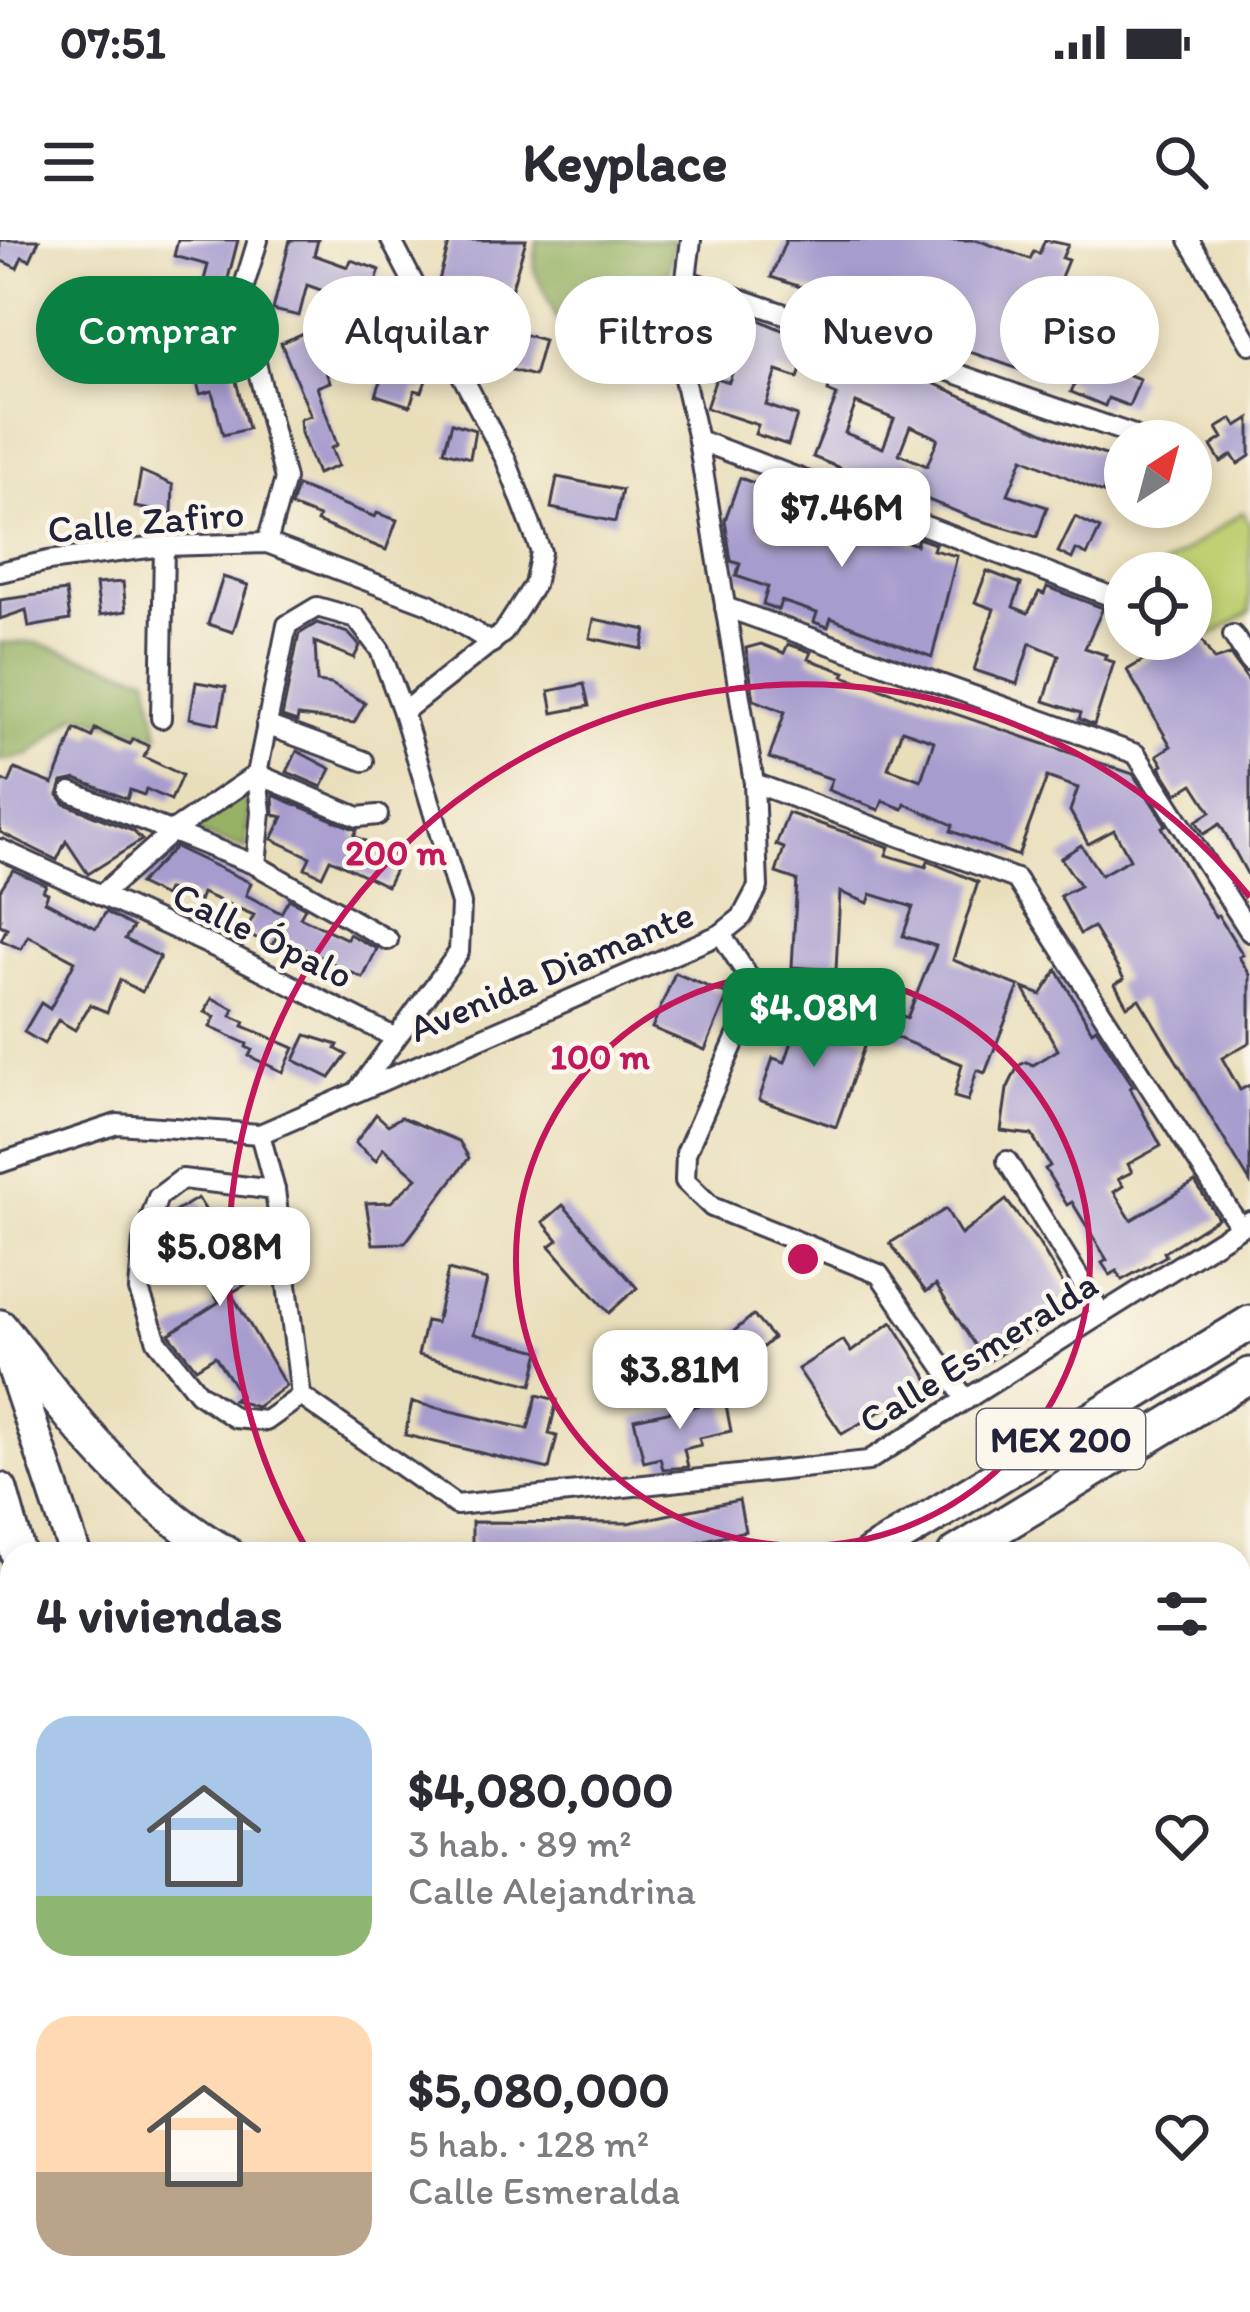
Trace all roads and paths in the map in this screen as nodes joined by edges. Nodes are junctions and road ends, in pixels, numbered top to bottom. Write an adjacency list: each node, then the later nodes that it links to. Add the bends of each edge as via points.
1 (258, 240): 11 (street, via 240,299 286,479)
2 (391, 240): 17 (street, via 506,460 541,552 534,586)
3 (691, 240): 5 (street, Avenida Diamante)
4 (1189, 240): 7 (street)
5 (688, 276)
6 (756, 304): 9 (street)
7 (1250, 344)
8 (685, 384): 10 (street, Avenida Diamante)
9 (1104, 425)
10 (698, 440): 14 (street); 15 (street, Avenida Diamante)
11 (267, 543): 12 (street, Calle Zafiro); 17 (street, Calle Zafiro, via 429,604)
12 (164, 546): 13 (street, Calle Zafiro); 20 (street)
13 (0, 572)
14 (1104, 594)
15 (725, 607): 24 (street, Avenida Diamante); 31 (street, via 1136,754)
16 (1233, 635): 18 (street)
17 (492, 643): 19 (street)
18 (1250, 662)
19 (404, 712): 21 (street, Calle Ópalo, via 380,650 356,618 316,607 287,625); 34 (street, Calle Ópalo, via 461,904 459,952)
20 (161, 718)
21 (266, 725): 22 (street); 23 (street, Calle Ópalo)
22 (364, 761)
23 (257, 774): 26 (street, via 358,817); 27 (street, Calle Ópalo); 29 (street, Calle Ópalo)
24 (754, 783): 32 (street, Avenida Diamante, via 758,887); 40 (street, via 1016,879)
25 (71, 792): 27 (street)
26 (378, 815)
27 (174, 830): 29 (street); 30 (street, Calle Ópalo)
28 (0, 849): 30 (street, Calle Ópalo)
29 (256, 865): 33 (street)
30 (101, 895): 34 (street, Calle Ópalo)
31 (1250, 932)
32 (721, 934): 35 (street, Avenida Diamante); 46 (street, via 757,990 686,1153 685,1181 712,1207 879,1274)
33 (388, 940)
34 (394, 1036): 35 (street, Calle Ópalo)
35 (358, 1090): 36 (street, Avenida Diamante)
36 (260, 1134): 38 (street, Avenida Diamante, via 117,1124); 39 (street)
37 (1007, 1161): 41 (street)
38 (0, 1163)
39 (275, 1190): 45 (street); 45 (street, via 182,1179 158,1197 143,1240 139,1291 157,1341 198,1393 235,1418 266,1421)
40 (1245, 1224): 41 (street, Calle Esmeralda)
41 (1101, 1313): 46 (street, Calle Esmeralda)
42 (1250, 1323): 51 (highway, MEX 200)
43 (0, 1329): 49 (main road); 50 (highway, via 129,1483)
44 (1250, 1375): 52 (highway, MEX 200)
45 (301, 1396): 46 (street, Calle Esmeralda, via 456,1505 868,1461)
46 (966, 1400)
47 (0, 1490): 48 (highway)
48 (15, 1542)
49 (71, 1542)
50 (205, 1542)
51 (892, 1542)
52 (975, 1542)

